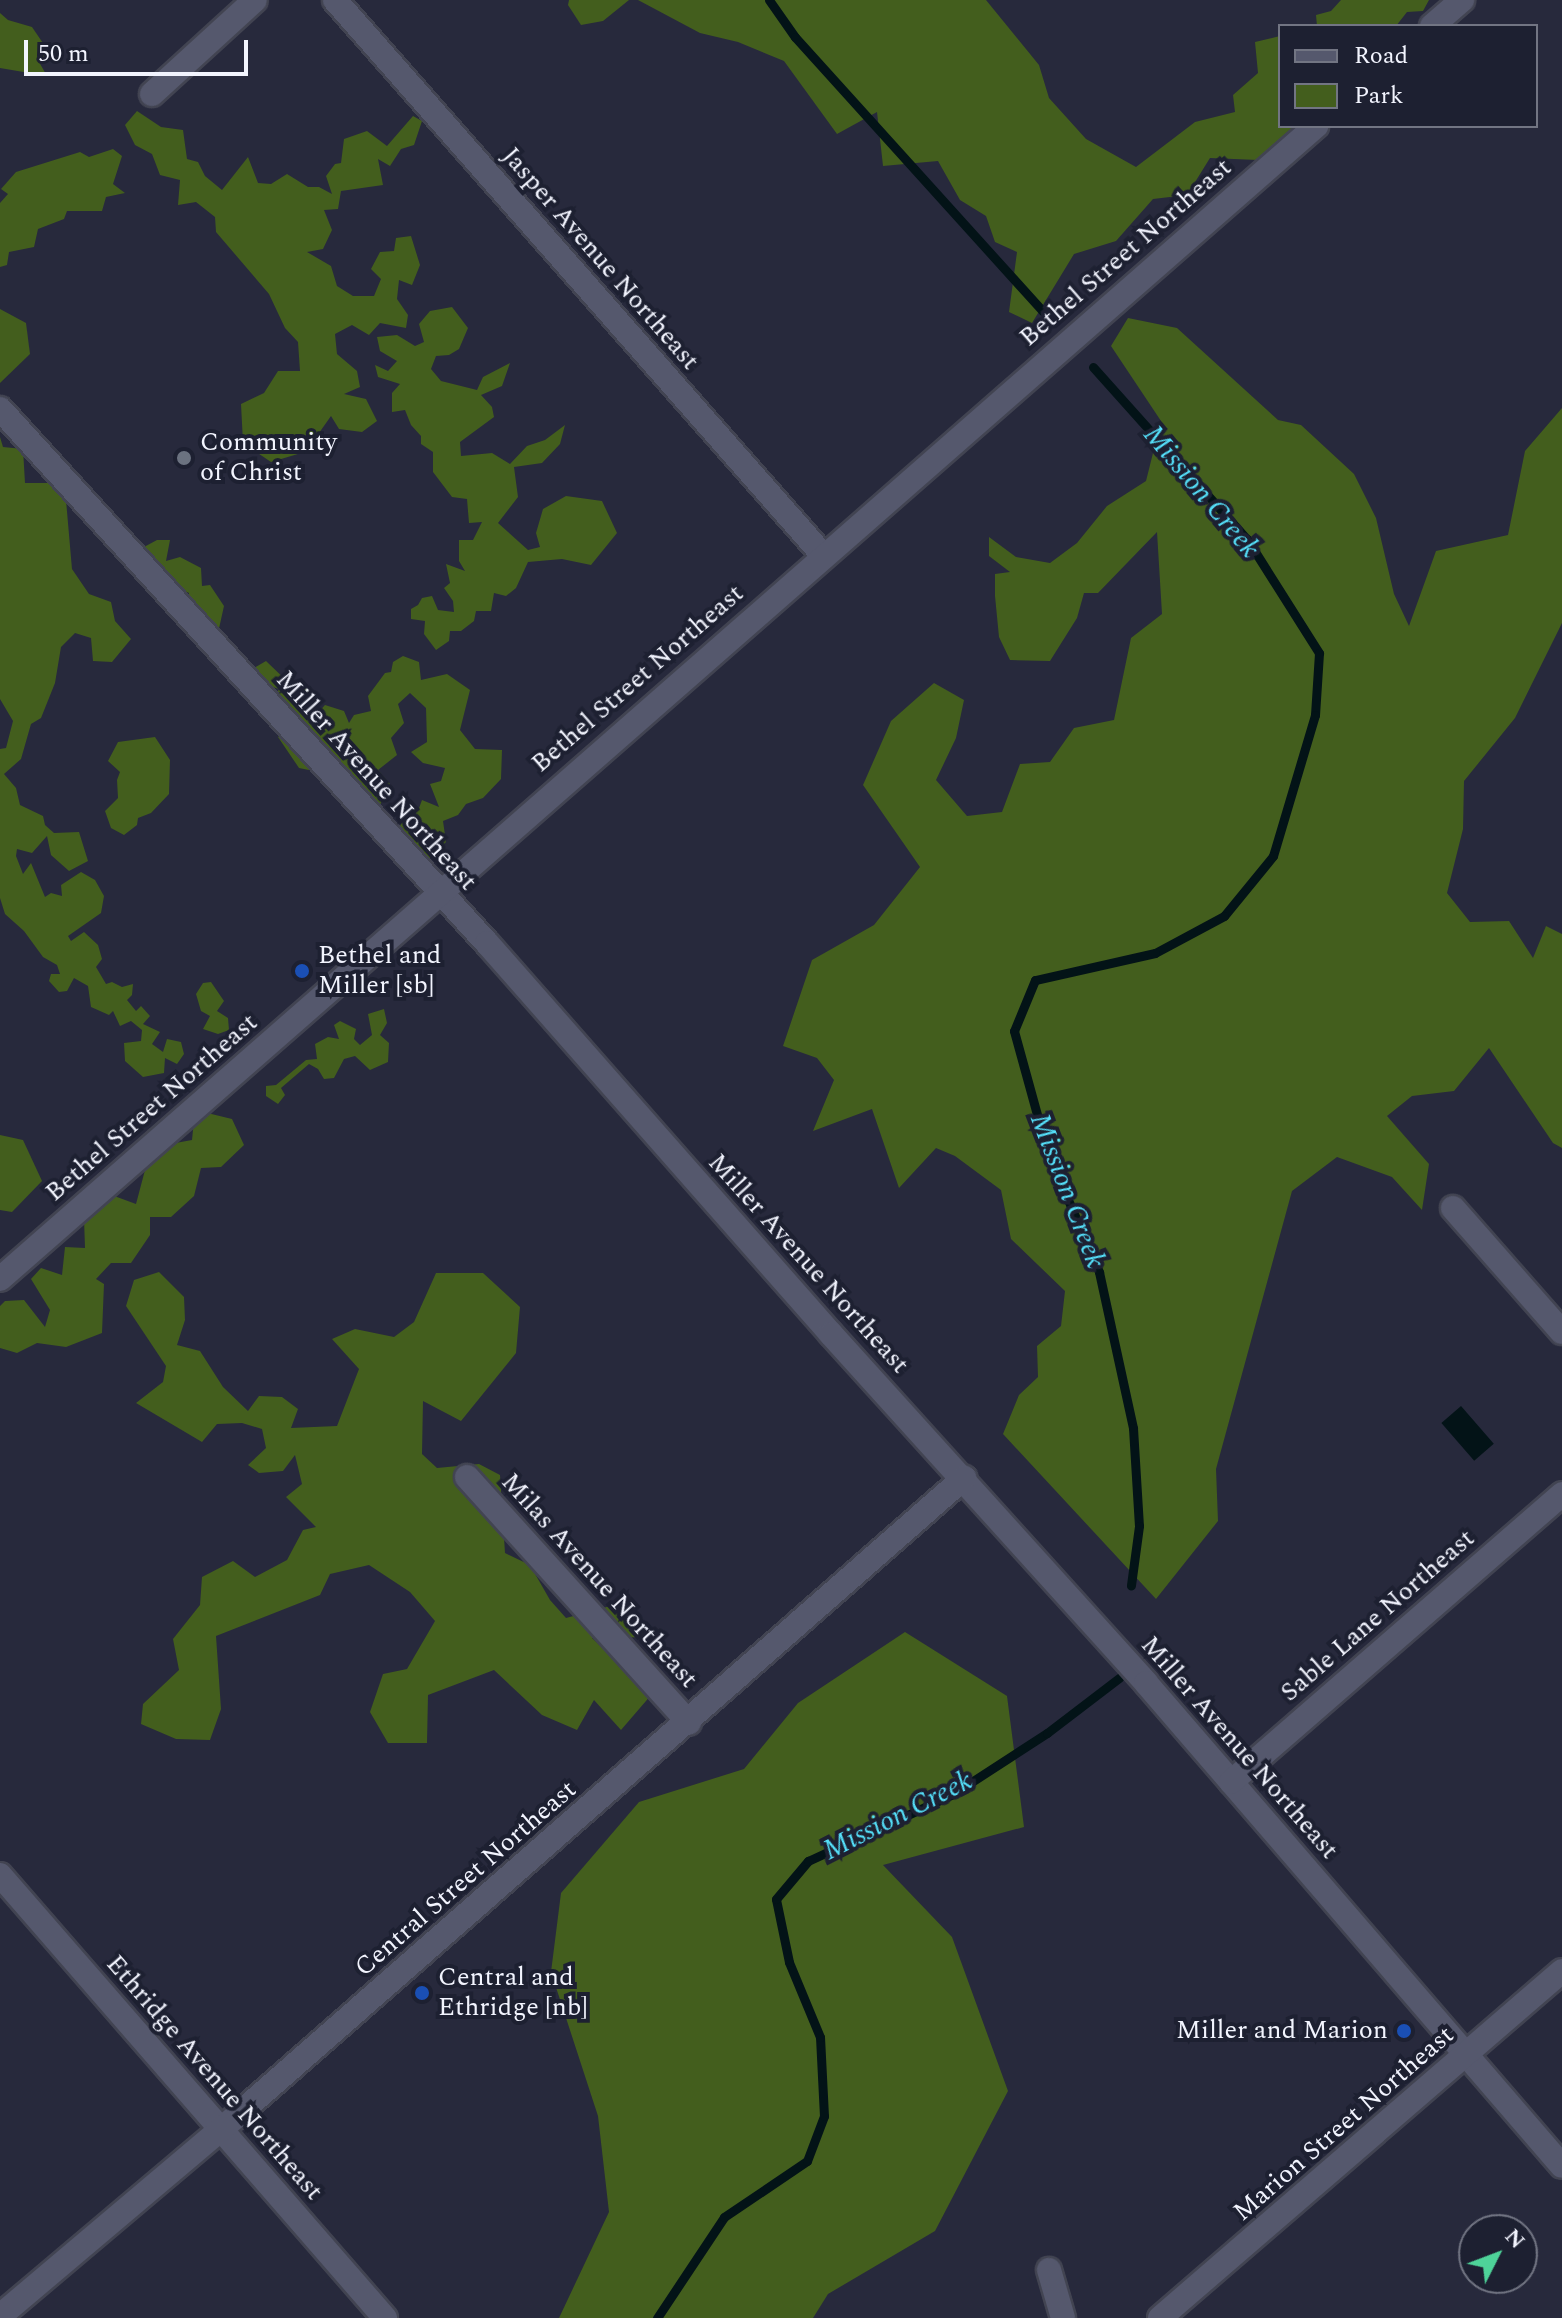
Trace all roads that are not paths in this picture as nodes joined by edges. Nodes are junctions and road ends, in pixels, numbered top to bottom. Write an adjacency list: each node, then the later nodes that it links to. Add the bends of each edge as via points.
1 (255, 0): 5 (street)
2 (335, 0): 8 (street, Jasper Avenue Northeast)
3 (1462, 0): 4 (street)
4 (1434, 24)
5 (152, 94)
6 (1314, 128): 8 (street, Bethel Street Northeast)
7 (0, 409): 9 (street, Miller Avenue Northeast)
8 (823, 555): 9 (street, Bethel Street Northeast)
9 (439, 891): 11 (street, Bethel Street Northeast); 14 (street, Miller Avenue Northeast)
10 (1453, 1208): 12 (street)
11 (0, 1279)
12 (1562, 1332)
13 (467, 1477): 16 (street, Milas Avenue Northeast)
14 (964, 1478): 16 (street, Central Street Northeast); 17 (street, Miller Avenue Northeast)
15 (1562, 1494): 17 (street, Sable Lane Northeast)
16 (689, 1723): 21 (street, Central Street Northeast)
17 (1231, 1782): 20 (street, Miller Avenue Northeast)
18 (0, 1875): 21 (street, Ethridge Avenue Northeast)
19 (1562, 1971): 20 (street, Marion Street Northeast)
20 (1466, 2056): 22 (street, Miller Avenue Northeast); 27 (street, Marion Street Northeast)
21 (222, 2128): 24 (street, Central Street Northeast); 25 (street, Ethridge Avenue Northeast)
22 (1562, 2166)
23 (1049, 2270): 26 (street)
24 (0, 2316)
25 (385, 2318)
26 (1063, 2318)
27 (1160, 2318)

